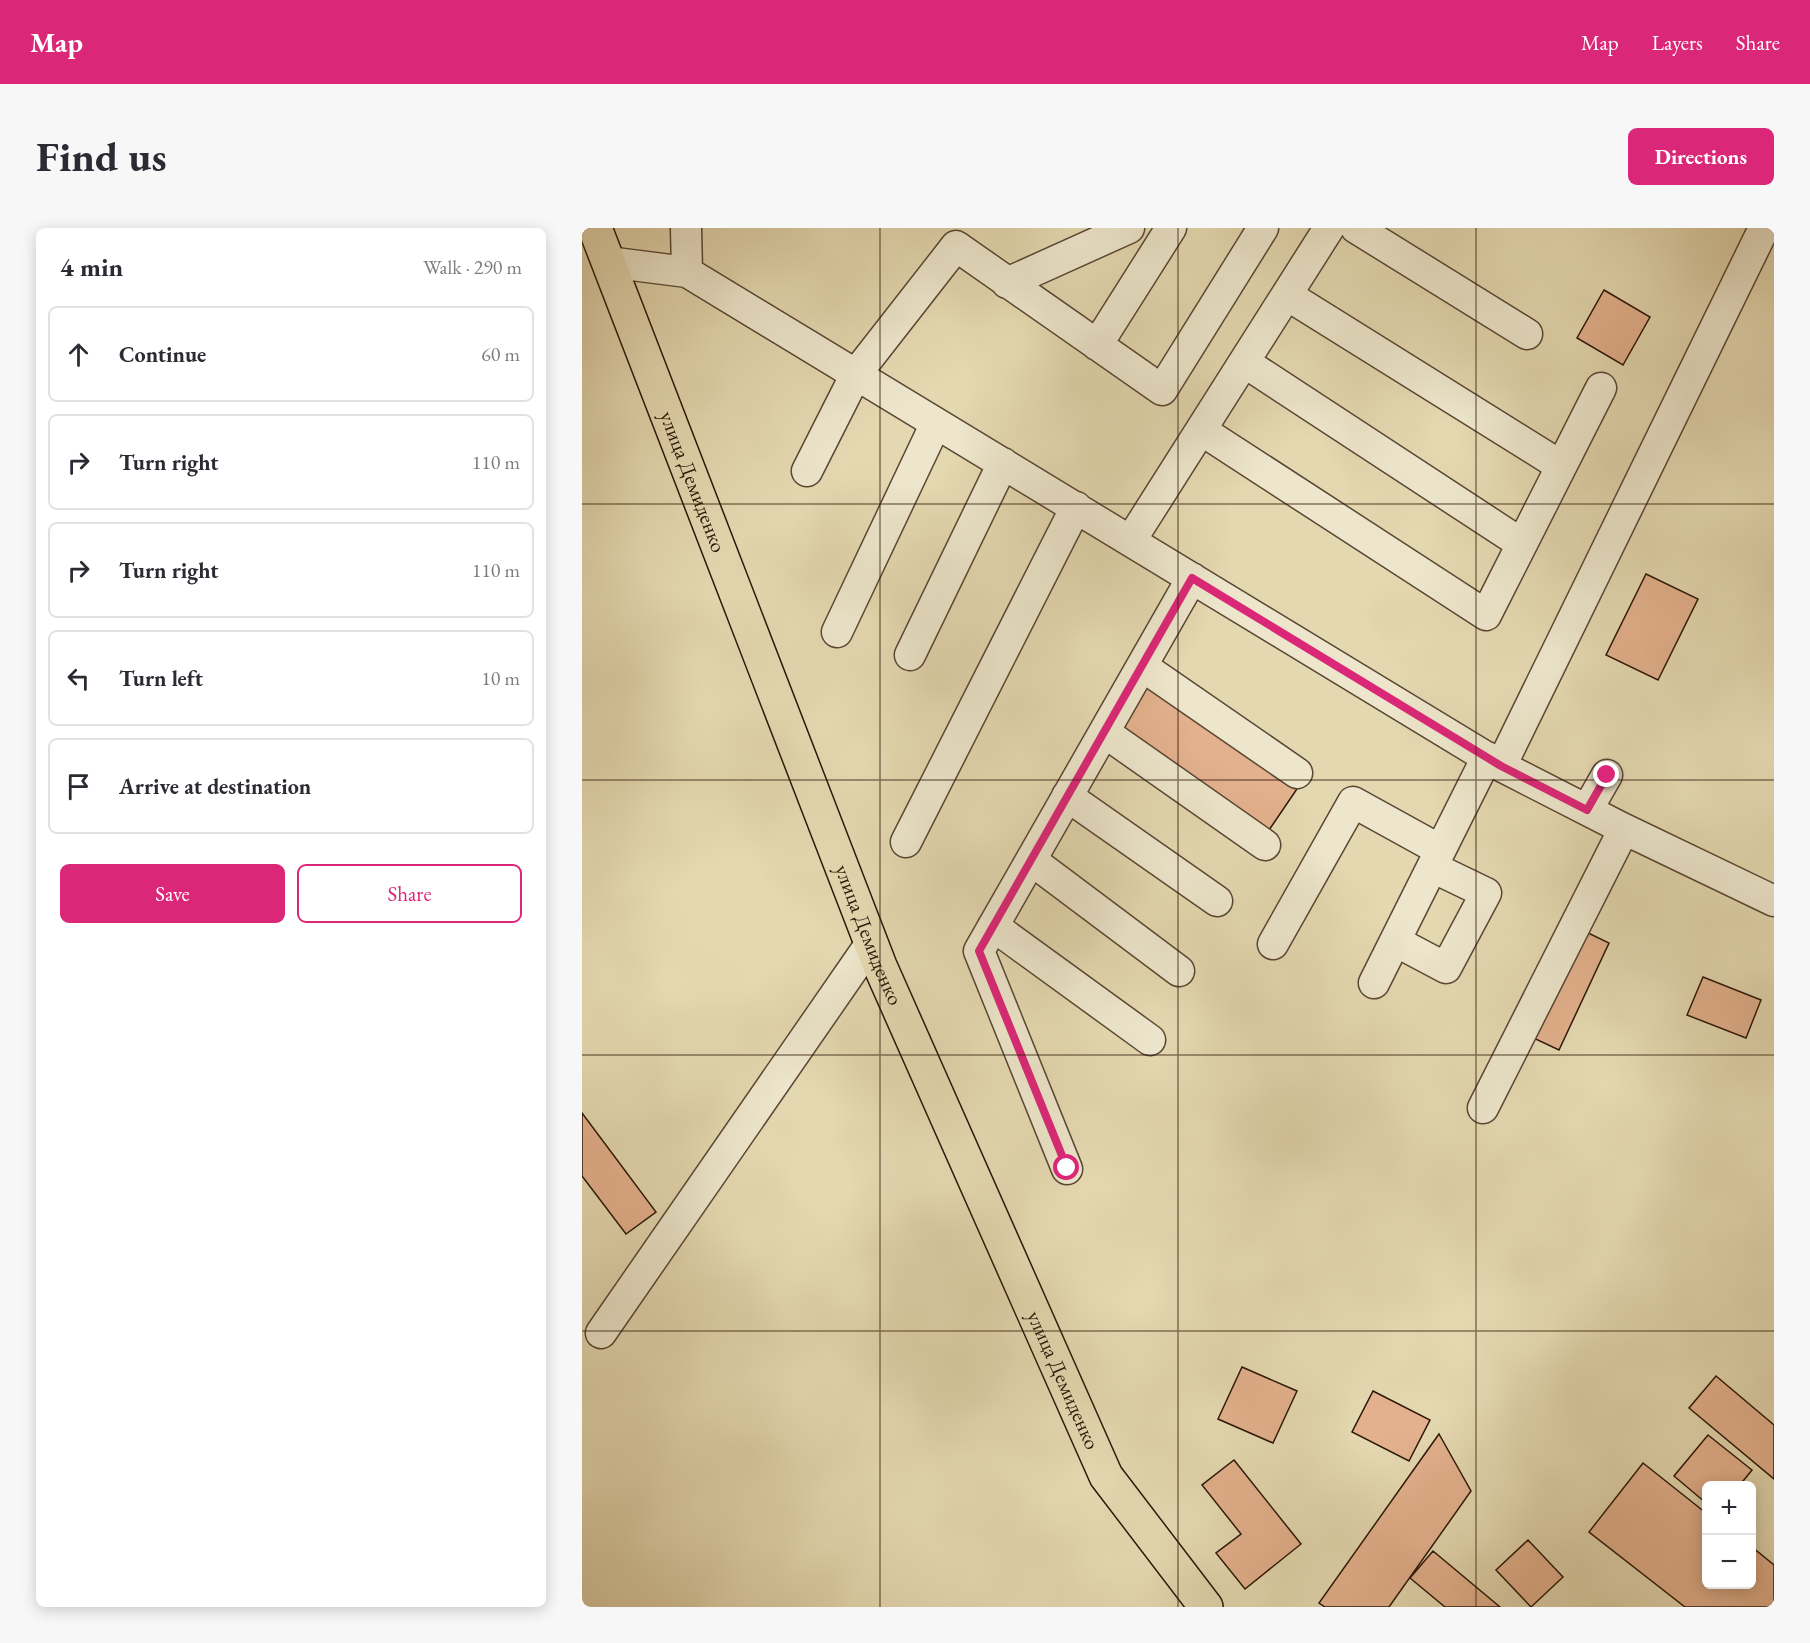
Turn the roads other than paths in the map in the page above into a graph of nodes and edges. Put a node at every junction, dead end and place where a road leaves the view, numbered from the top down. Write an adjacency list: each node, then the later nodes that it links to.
1 (595, 228): 10 (main road, улица Демиденко)
2 (686, 228): 11 (lane)
3 (1129, 228): 12 (lane)
4 (1171, 228): 15 (lane)
5 (1263, 228): 15 (lane)
6 (1329, 228): 13 (lane)
7 (1356, 228): 14 (lane)
8 (1764, 228): 32 (lane)
9 (954, 237): 12 (lane); 17 (lane)
10 (608, 262): 11 (lane); 46 (main road, улица Демиденко)
11 (687, 272): 17 (lane)
12 (1007, 283): 15 (lane)
13 (1287, 295): 16 (lane); 22 (lane)
14 (1527, 334)
15 (1097, 345)
16 (1244, 362): 20 (lane); 26 (lane)
17 (856, 374): 19 (lane); 23 (lane)
18 (1602, 388): 22 (lane)
19 (936, 423): 21 (lane); 28 (lane)
20 (1201, 430): 25 (lane); 26 (lane)
21 (1003, 463): 24 (lane); 29 (lane)
22 (1561, 466): 26 (lane)
23 (807, 471)
24 (1076, 507): 25 (lane); 38 (lane)
25 (1131, 540): 27 (lane)
26 (1522, 544)
27 (1192, 578): 30 (lane); 32 (lane)
28 (837, 632)
29 (910, 655)
30 (1142, 666): 31 (lane); 33 (lane)
31 (1104, 732): 35 (lane); 39 (lane)
32 (1494, 761): 36 (lane); 40 (lane)
33 (1297, 773)
34 (1607, 775): 36 (lane)
35 (1067, 796): 41 (lane); 43 (lane)
36 (1587, 810): 37 (lane)
37 (1624, 830): 42 (lane); 51 (lane)
38 (906, 842)
39 (1265, 845)
40 (1436, 858): 45 (lane); 45 (lane); 47 (lane)
41 (1031, 860): 44 (lane); 48 (lane)
42 (1774, 901)
43 (1217, 902)
44 (993, 926): 50 (lane); 52 (lane)
45 (1395, 941): 49 (lane)
46 (872, 943): 53 (lane); 54 (main road, улица Демиденко)
47 (1273, 944)
48 (1179, 971)
49 (1374, 983)
50 (1150, 1040)
51 (1483, 1108)
52 (1067, 1168)
53 (601, 1333)
54 (1206, 1607)

